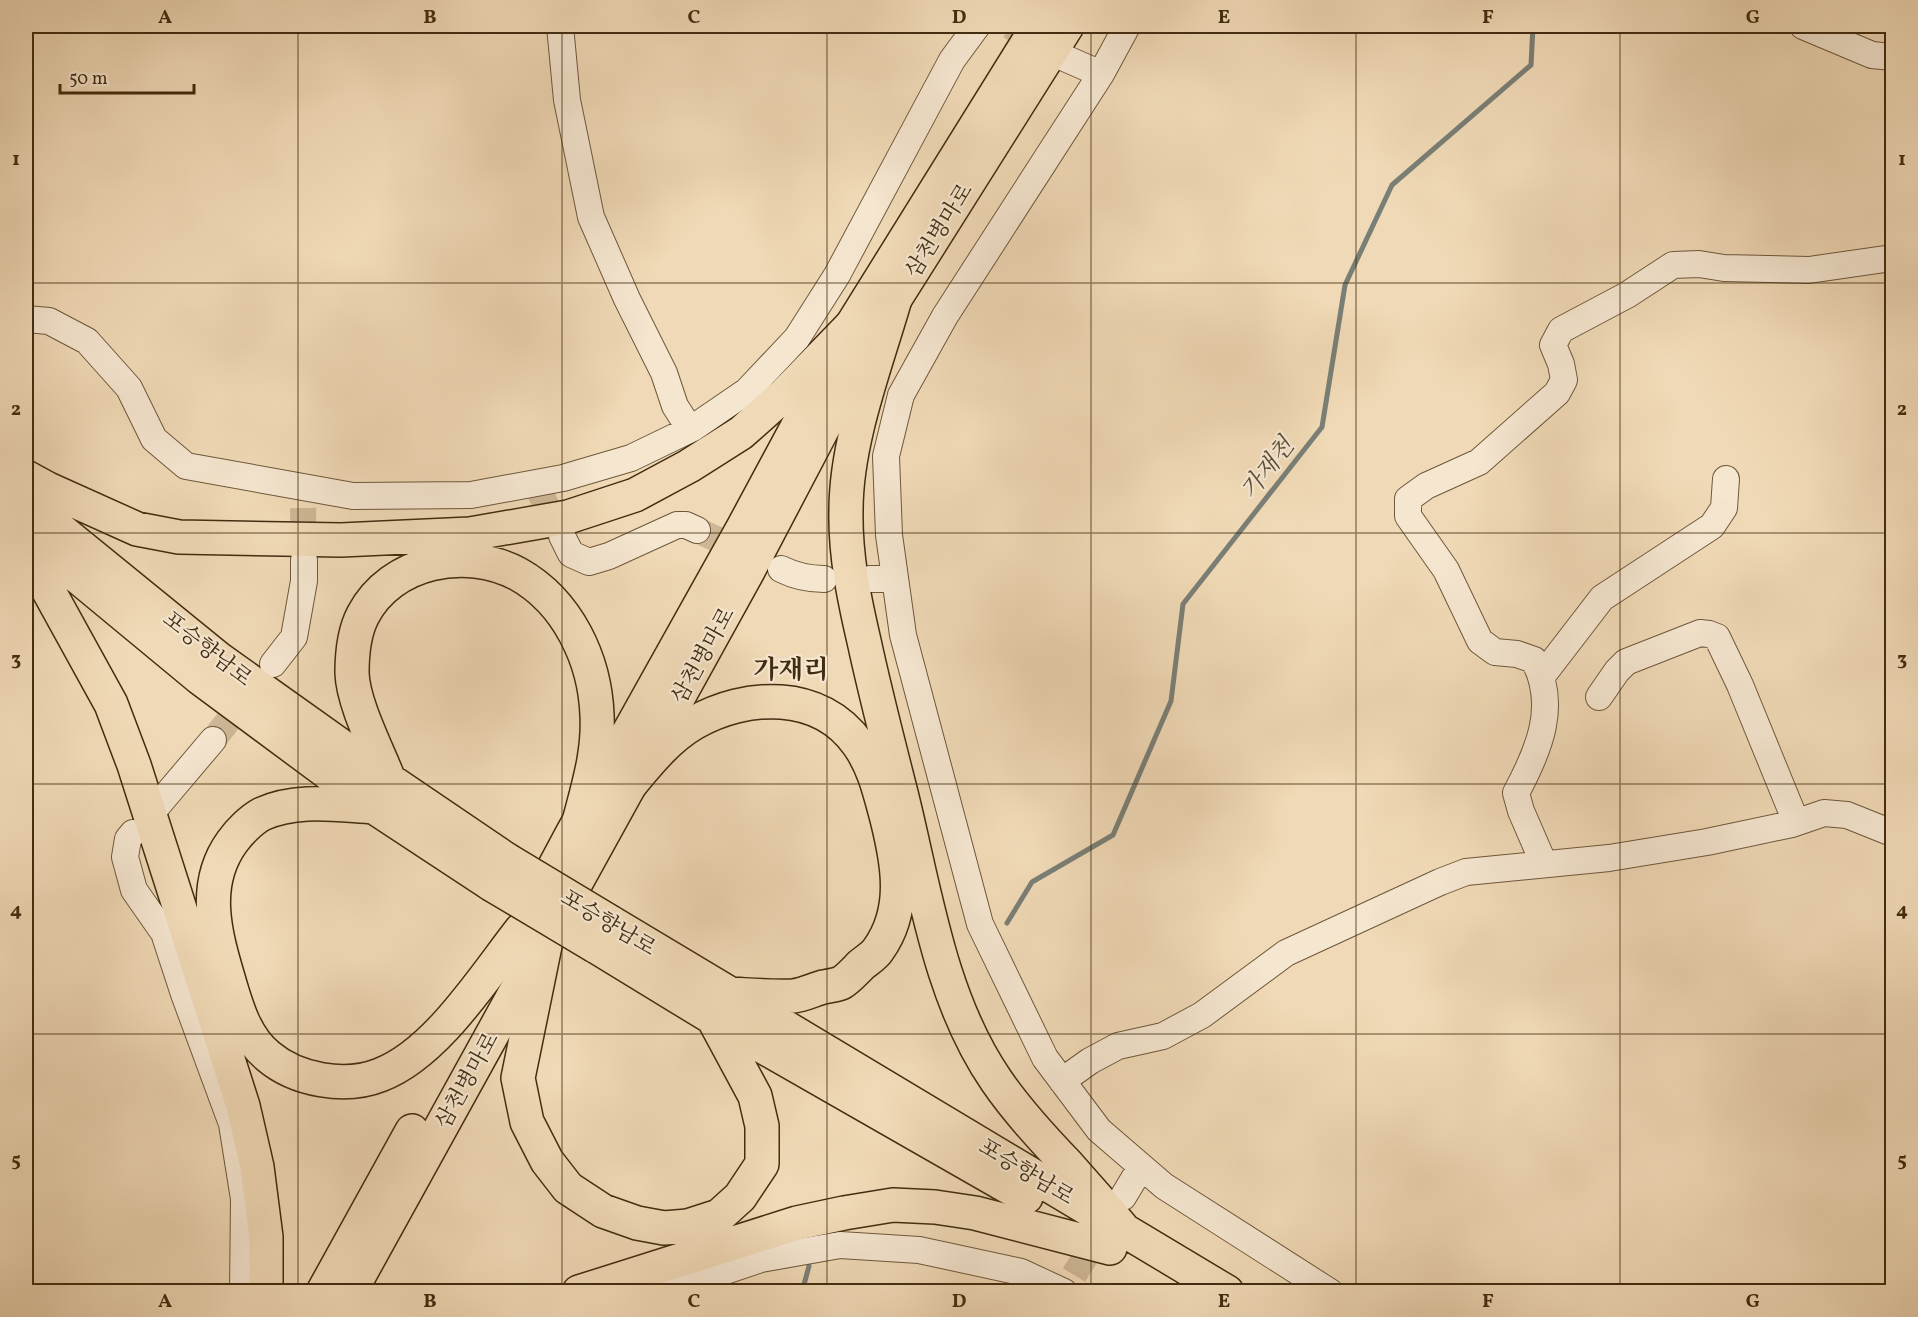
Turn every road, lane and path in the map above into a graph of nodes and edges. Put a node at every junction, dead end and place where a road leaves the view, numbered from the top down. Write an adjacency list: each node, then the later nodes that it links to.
1 (560, 26): 13 (street)
2 (977, 26): 13 (street)
3 (1038, 26): 12 (main road, 삼천병마로)
4 (1127, 26): 8 (street)
5 (1803, 26): 7 (street)
6 (1063, 41): 8 (street); 10 (main road, 삼천병마로)
7 (1893, 57)
8 (1101, 74): 38 (street)
9 (1893, 258): 25 (street)
10 (896, 299): 28 (main road, 삼천병마로); 41 (main road)
11 (26, 319): 13 (street)
12 (852, 325): 14 (main road); 31 (main road, 삼천병마로)
13 (693, 428)
14 (26, 477)
15 (1726, 479): 25 (street)
16 (26, 502): 29 (main road, 포승향남로)
17 (697, 530): 19 (street)
18 (26, 534): 29 (main road, 포승향남로)
19 (562, 536)
20 (26, 555): 44 (main road)
21 (304, 560): 24 (street)
22 (781, 569): 23 (street)
23 (824, 579)
24 (273, 664)
25 (1542, 676): 35 (street)
26 (1599, 697): 32 (street)
27 (213, 740): 30 (street)
28 (629, 786): 36 (main road, 삼천병마로); 37 (main road)
29 (382, 794): 31 (main road); 36 (main road); 37 (main road, 포승향남로, bridge)
30 (158, 805)
31 (580, 819): 36 (main road, 삼천병마로)
32 (1796, 822): 34 (street); 35 (street)
33 (133, 833): 43 (street)
34 (1893, 833)
35 (1544, 864): 38 (street)
36 (534, 933): 37 (main road); 45 (main road, 삼천병마로); 46 (main road, 삼천병마로)
37 (720, 1006): 41 (main road, 포승향남로)
38 (1062, 1081): 39 (street)
39 (1141, 1167): 40 (street); 51 (street)
40 (1123, 1197)
41 (1117, 1239): 47 (main road); 49 (main road, 포승향남로); 50 (main road, 포승향남로)
42 (1067, 1286): 48 (street)
43 (243, 1292)
44 (266, 1292)
45 (323, 1292)
46 (350, 1292)
47 (579, 1292)
48 (663, 1292)
49 (1184, 1292)
50 (1227, 1292)
51 (1330, 1292)

